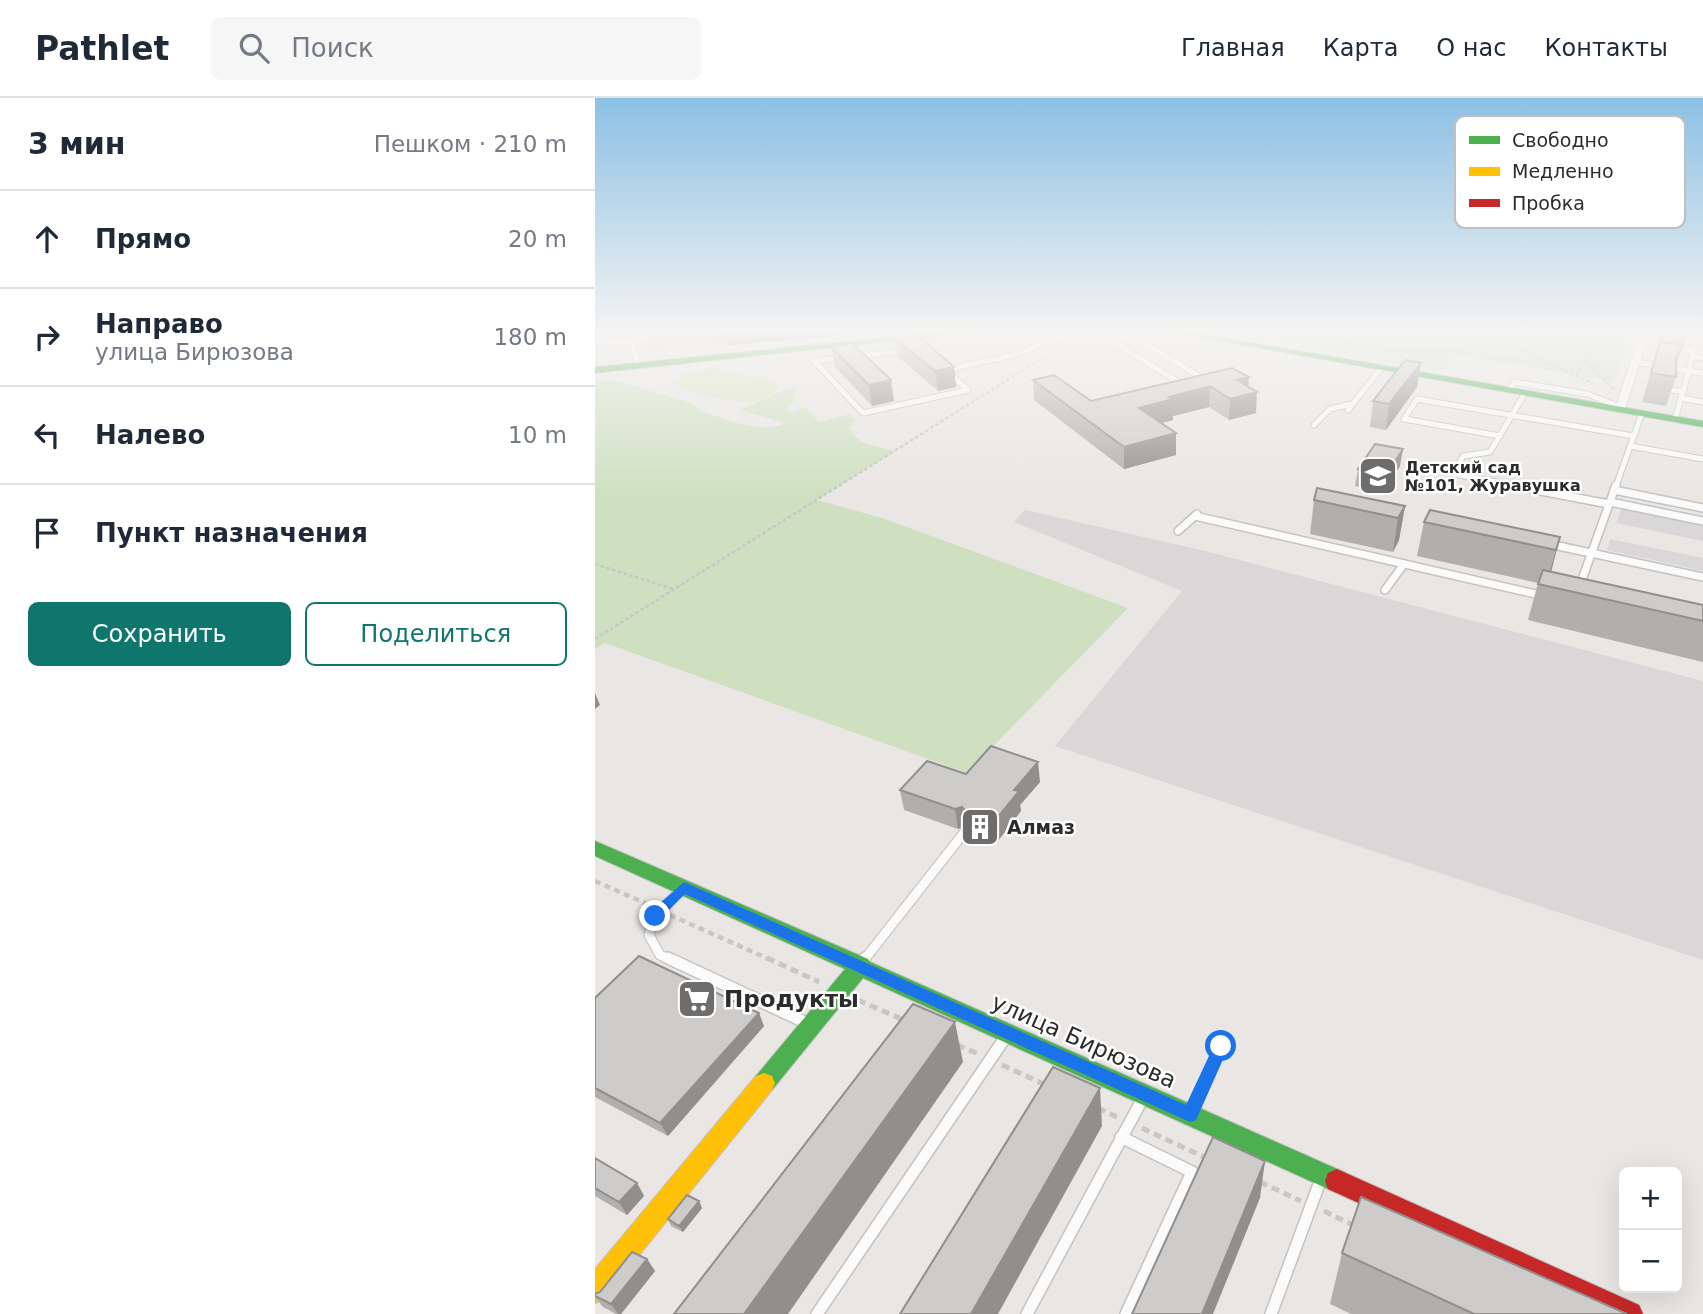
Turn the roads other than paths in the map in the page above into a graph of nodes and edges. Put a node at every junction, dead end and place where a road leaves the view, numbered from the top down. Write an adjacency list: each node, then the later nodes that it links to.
1 (841, 387): 2 (lane)
2 (964, 387)
3 (1364, 387): 16 (lane)
4 (1490, 387): 8 (street)
5 (1627, 387): 11 (street)
6 (1684, 387): 9 (lane)
7 (1672, 390): 9 (lane)
8 (1518, 392): 11 (street); 13 (lane)
9 (1682, 395): 10 (lane); 14 (lane)
10 (1703, 402)
11 (1620, 408): 12 (street)
12 (1642, 413): 14 (street); 18 (lane)
13 (1512, 415): 17 (lane); 17 (lane); 18 (lane)
14 (1675, 419): 15 (street)
15 (1703, 424)
16 (1314, 425)
17 (1500, 436): 22 (lane)
18 (1633, 436): 19 (lane)
19 (1630, 446): 20 (lane); 21 (lane)
20 (1703, 459)
21 (1613, 490): 22 (lane); 23 (lane)
22 (1609, 503): 24 (lane); 27 (lane)
23 (1703, 508)
24 (1703, 521)
25 (1178, 531): 28 (lane)
26 (1538, 541): 27 (lane)
27 (1592, 553): 29 (lane); 31 (lane)
28 (1404, 564): 30 (lane); 32 (lane)
29 (1703, 577)
30 (1385, 590)
31 (1579, 591)
32 (1548, 597)
33 (963, 834): 36 (lane)
34 (595, 848): 35 (street, улица Бирюзова)
35 (684, 887): 36 (street, улица Бирюзова); 37 (lane)
36 (861, 965): 37 (street); 38 (street, улица Бирюзова)
37 (812, 1025): 44 (street)
38 (1009, 1032): 40 (street, улица Бирюзова); 46 (lane)
39 (1221, 1046): 41 (lane)
40 (1145, 1094): 41 (street, улица Бирюзова); 42 (lane)
41 (1190, 1114): 43 (street, улица Бирюзова)
42 (1121, 1137): 47 (lane); 48 (lane)
43 (1323, 1175): 45 (lane); 49 (street, улица Бирюзова)
44 (595, 1290)
45 (1273, 1313)
46 (817, 1314)
47 (1027, 1314)
48 (1126, 1314)
49 (1630, 1314)

